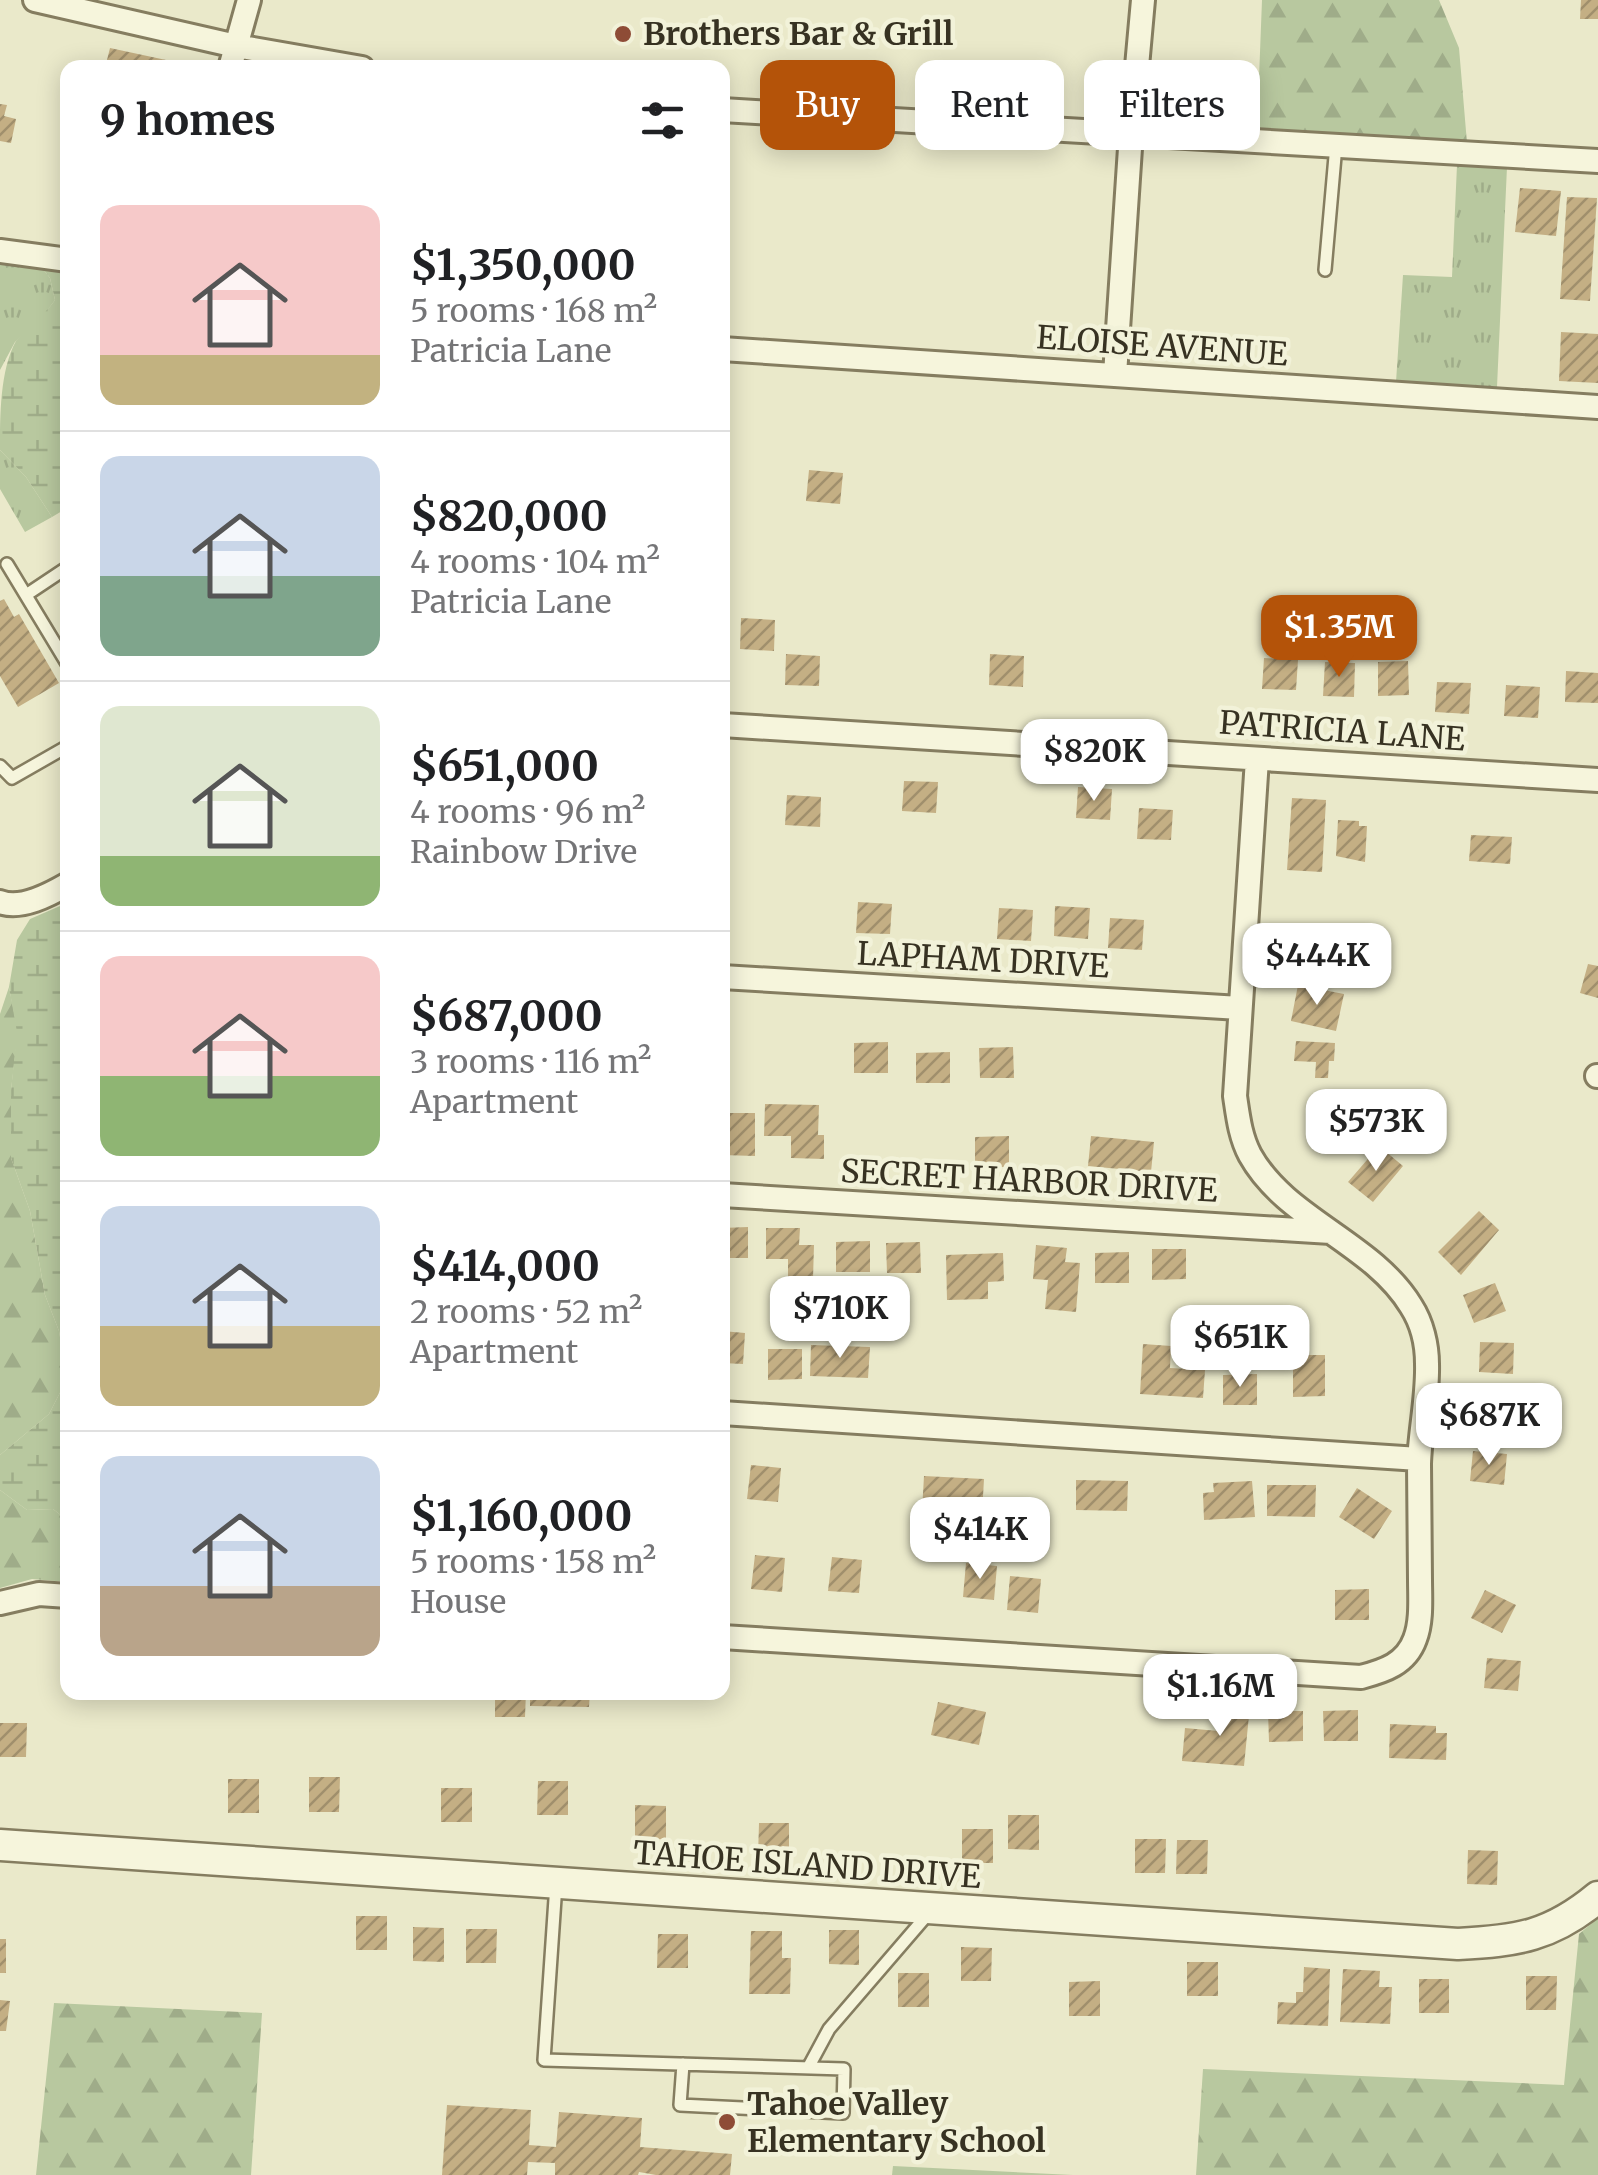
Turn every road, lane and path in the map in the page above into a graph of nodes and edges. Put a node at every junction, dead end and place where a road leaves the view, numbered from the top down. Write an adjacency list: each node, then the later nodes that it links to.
1 (35, 0): 4 (street)
2 (249, 0): 4 (street)
3 (1143, 0): 6 (street)
4 (233, 57): 5 (street)
5 (268, 60)
6 (1137, 60)
7 (730, 110): 8 (street)
8 (1084, 130)
9 (1260, 140): 10 (street)
10 (1336, 145): 12 (street); 15 (lane)
11 (1129, 150): 17 (street)
12 (1598, 161)
13 (0, 251): 14 (street)
14 (60, 259)
15 (1325, 270)
16 (730, 350): 17 (street, ELOISE AVENUE)
17 (1115, 376): 18 (street, ELOISE AVENUE)
18 (1598, 407)
19 (8, 564): 21 (lane)
20 (60, 572): 21 (lane)
21 (26, 596): 22 (lane)
22 (60, 652)
23 (730, 726): 25 (street, PATRICIA LANE)
24 (60, 751): 26 (lane)
25 (1257, 759): 27 (street, PATRICIA LANE); 31 (street)
26 (0, 766)
27 (1598, 780)
28 (60, 888): 29 (street)
29 (3, 903)
30 (730, 977): 31 (street, LAPHAM DRIVE)
31 (1240, 1008): 33 (street)
32 (730, 1195): 33 (street, SECRET HARBOR DRIVE)
33 (1332, 1232): 35 (street)
34 (730, 1414): 35 (street)
35 (1420, 1459): 38 (street)
36 (60, 1595): 37 (street)
37 (0, 1603)
38 (730, 1638)
39 (0, 1845): 40 (street, TAHOE ISLAND DRIVE)
40 (556, 1883): 42 (street, TAHOE ISLAND DRIVE); 43 (lane)
41 (1598, 1897): 42 (street, TAHOE ISLAND DRIVE)
42 (933, 1909): 44 (lane)
43 (684, 2064): 44 (lane); 44 (lane)
44 (808, 2068)

